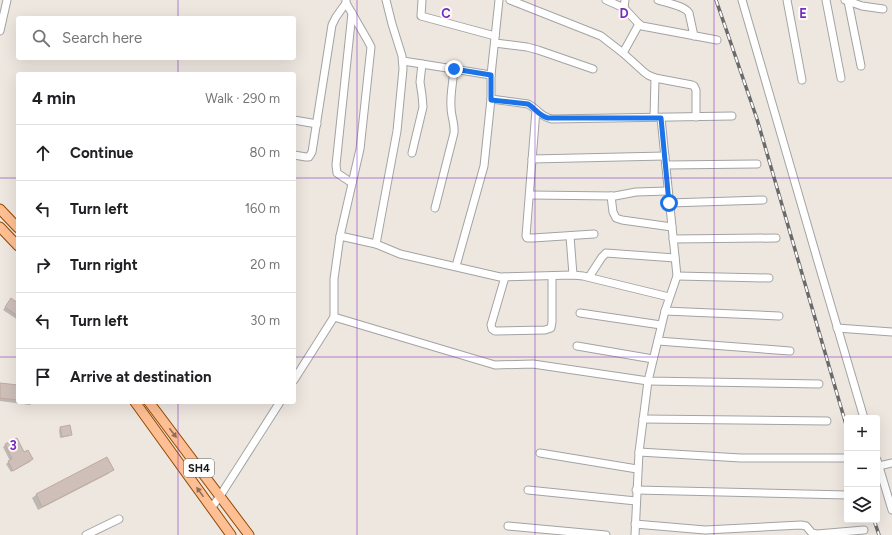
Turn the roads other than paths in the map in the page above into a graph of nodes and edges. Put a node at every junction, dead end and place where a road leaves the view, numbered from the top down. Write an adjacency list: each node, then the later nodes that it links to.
1 (7, 0): 20 (street)
2 (386, 0): 25 (street)
3 (422, 0): 22 (street)
4 (499, 0): 22 (street)
5 (510, 0): 14 (street)
6 (606, 0): 16 (street)
7 (625, 0): 16 (street)
8 (658, 0): 21 (street)
9 (742, 0): 79 (street)
10 (787, 0): 33 (street)
11 (826, 0): 32 (street)
12 (346, 1): 18 (street); 40 (street)
13 (846, 1): 15 (street); 27 (street)
14 (518, 2): 24 (street)
15 (856, 2): 17 (street)
16 (624, 8): 19 (street)
17 (883, 9)
18 (352, 13): 47 (street); 47 (street)
19 (638, 24): 21 (street); 24 (street)
20 (0, 31)
21 (694, 36): 23 (street)
22 (495, 39): 29 (street); 30 (street)
23 (717, 40)
24 (623, 53): 31 (street)
25 (403, 61): 26 (street); 64 (street)
26 (422, 64): 28 (street); 41 (street)
27 (861, 66)
28 (454, 69): 30 (street); 53 (street)
29 (592, 69)
30 (491, 75): 34 (street)
31 (655, 78): 37 (street); 38 (street)
32 (842, 78)
33 (802, 80)
34 (491, 100): 35 (street); 66 (street)
35 (536, 110): 37 (street); 44 (street)
36 (732, 116): 38 (street)
37 (658, 117): 38 (street); 43 (street)
38 (696, 117)
39 (296, 120): 40 (street)
40 (317, 124): 42 (street)
41 (412, 153)
42 (296, 154)
43 (665, 156): 44 (street); 46 (street)
44 (532, 160): 49 (street)
45 (757, 164): 46 (street)
46 (666, 165): 48 (street)
47 (352, 184): 59 (street)
48 (668, 191): 50 (street); 52 (street)
49 (530, 195): 50 (street); 60 (street)
50 (611, 196): 57 (street)
51 (763, 200): 52 (street)
52 (669, 203): 57 (street)
53 (435, 208)
54 (0, 209): 55 (main road)
55 (16, 226)
56 (0, 227): 63 (main road)
57 (672, 228): 62 (street)
58 (594, 234): 60 (street)
59 (340, 236): 64 (street); 77 (street)
60 (570, 236): 67 (street)
61 (776, 238): 62 (street)
62 (673, 239): 65 (street)
63 (16, 244)
64 (376, 244): 66 (street)
65 (675, 258): 69 (street); 71 (street)
66 (456, 266): 70 (street)
67 (573, 275): 68 (street); 71 (street)
68 (552, 276): 70 (street); 70 (street)
69 (676, 276): 72 (street); 73 (street)
70 (505, 277)
71 (589, 277): 73 (street)
72 (769, 278)
73 (669, 297): 74 (street)
74 (665, 311): 76 (street); 78 (street)
75 (580, 313): 78 (street)
76 (780, 316)
77 (334, 317): 85 (street); 86 (street)
78 (661, 325): 81 (street)
79 (837, 328): 80 (street); 91 (street)
80 (892, 332)
81 (658, 341): 83 (street); 84 (street)
82 (577, 346): 84 (street)
83 (790, 351)
84 (653, 358): 86 (street)
85 (296, 377)
86 (648, 381): 87 (street); 92 (street)
87 (819, 384)
88 (136, 404): 106 (main road, SH4, one-way to 88)
89 (151, 404): 104 (main road, SH4, one-way to 104)
90 (279, 404): 104 (street)
91 (863, 415)
92 (643, 419): 93 (street); 94 (street)
93 (827, 421)
94 (638, 452): 96 (street); 99 (street)
95 (540, 453): 99 (street)
96 (844, 458)
97 (880, 463): 98 (street)
98 (892, 463)
99 (638, 468): 102 (street)
100 (880, 470): 107 (street)
101 (528, 490): 105 (street)
102 (636, 490): 103 (street); 105 (street)
103 (844, 495)
104 (220, 496): 106 (street); 114 (main road, SH4)
105 (636, 501): 109 (street)
106 (212, 507): 113 (main road, SH4)
107 (892, 510)
108 (119, 519): 112 (street)
109 (636, 524): 111 (street); 116 (street)
110 (508, 526): 115 (street)
111 (864, 530)
112 (86, 535)
113 (231, 535)
114 (249, 535)
115 (606, 535)
116 (635, 535)

